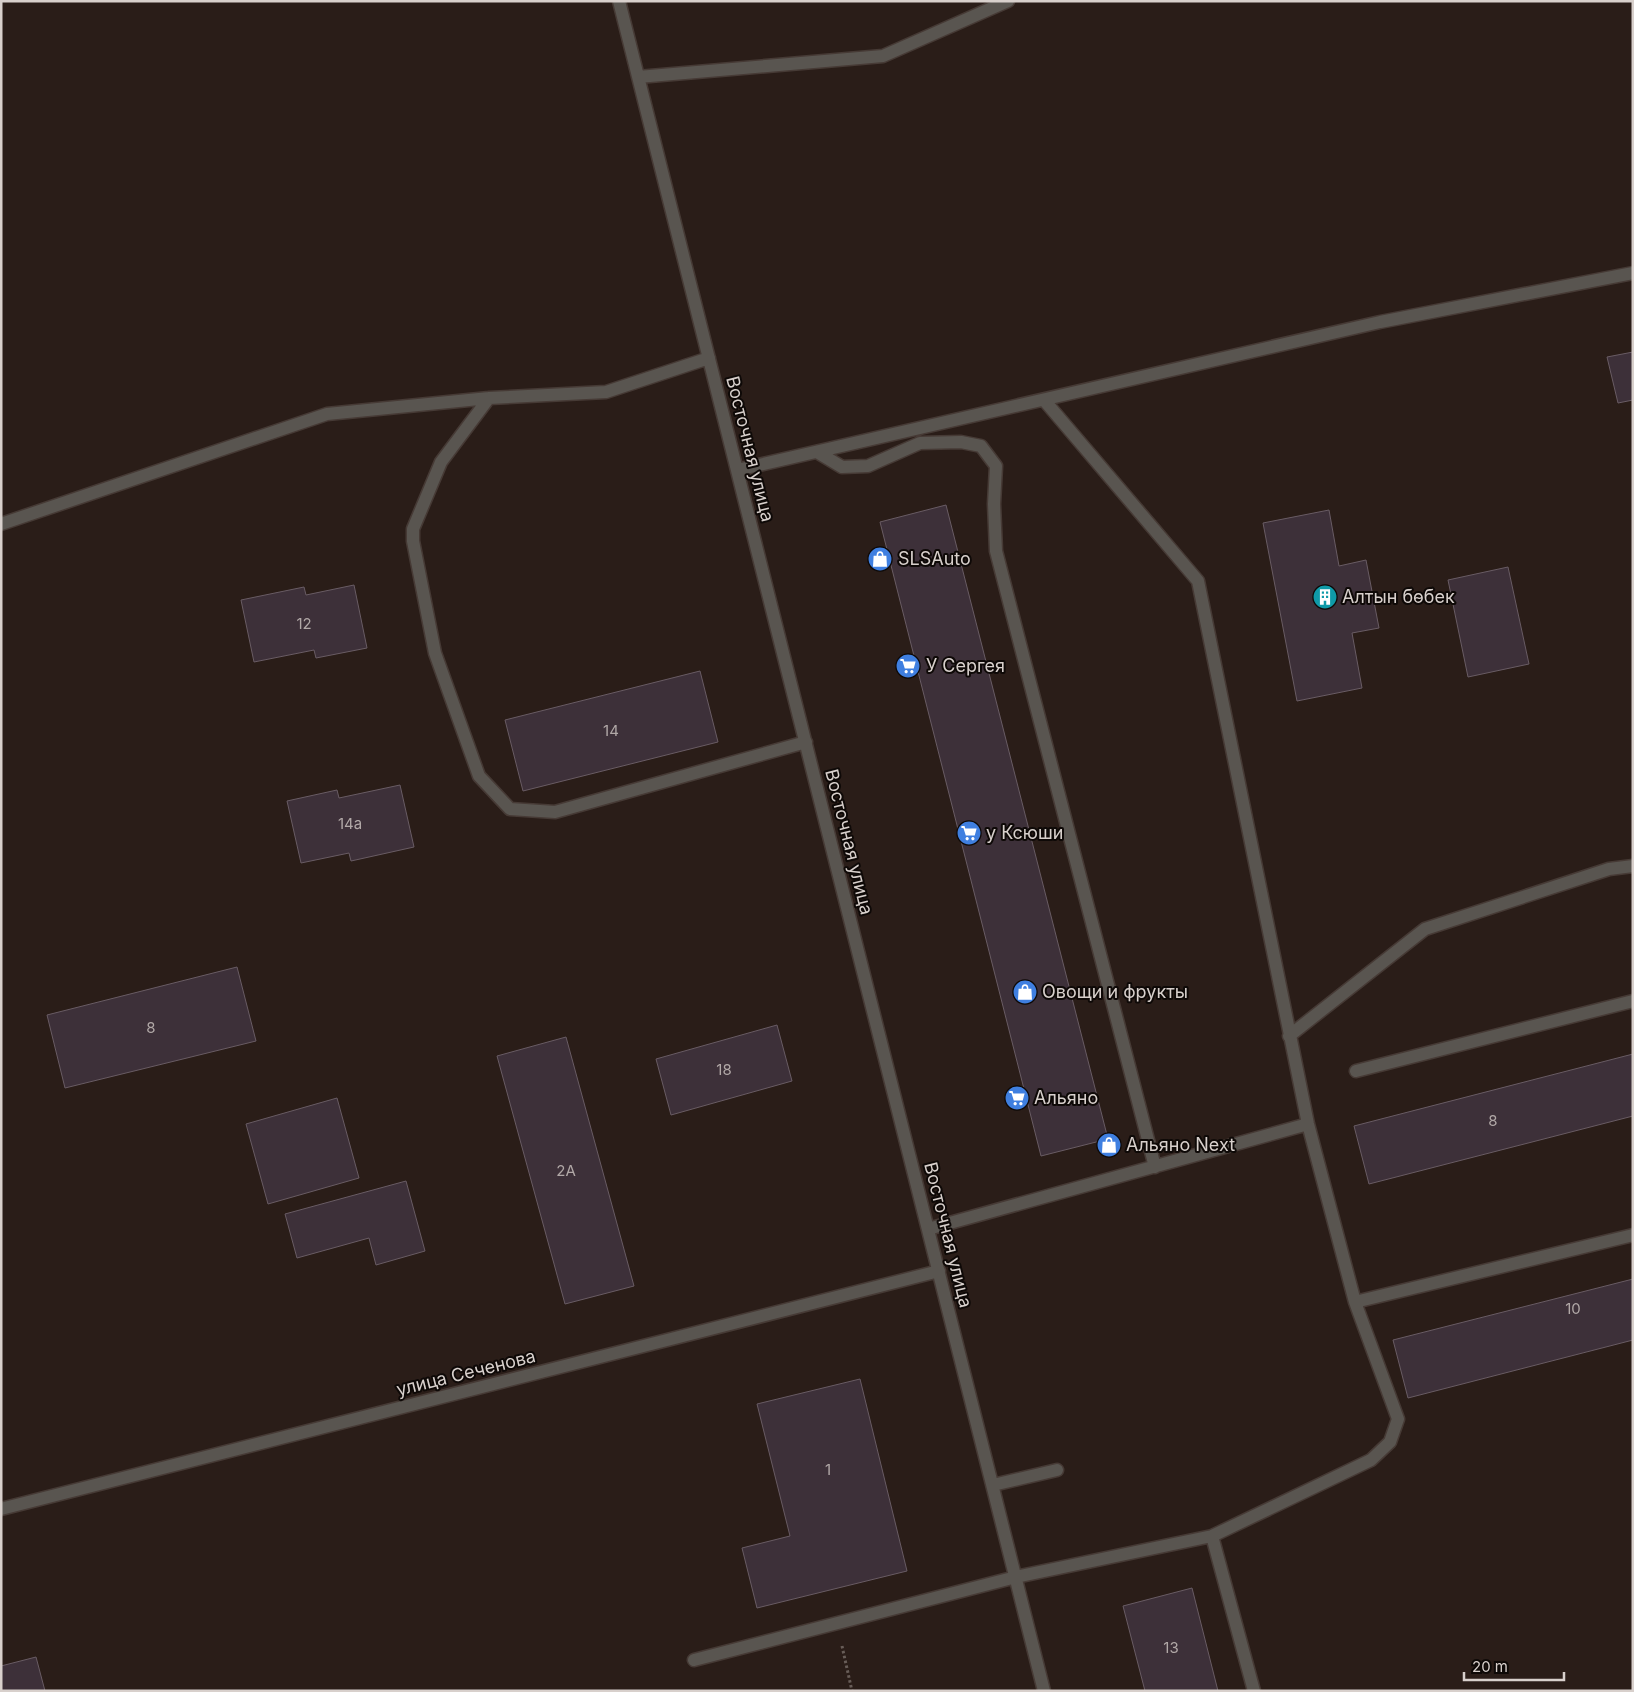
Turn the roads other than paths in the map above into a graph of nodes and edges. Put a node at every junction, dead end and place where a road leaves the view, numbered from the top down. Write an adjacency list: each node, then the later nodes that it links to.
1 (619, 1): 3 (lane, Восточная улица)
2 (1008, 1): 3 (lane)
3 (638, 77): 5 (lane, Восточная улица)
4 (1633, 273): 7 (lane)
5 (709, 358): 6 (lane); 9 (lane, Восточная улица)
6 (489, 398): 10 (lane); 11 (lane)
7 (1044, 400): 8 (lane); 14 (lane)
8 (817, 452): 9 (lane); 17 (lane)
9 (737, 470): 11 (lane, Восточная улица)
10 (1, 524)
11 (806, 742): 18 (lane, Восточная улица)
12 (1633, 866): 14 (lane)
13 (1633, 1001): 15 (lane)
14 (1289, 1036): 16 (lane)
15 (1356, 1071)
16 (1308, 1124): 17 (lane); 21 (lane)
17 (1156, 1167): 18 (lane)
18 (928, 1229): 20 (lane, Восточная улица)
19 (1633, 1235): 21 (lane)
20 (939, 1271): 23 (lane, Восточная улица); 24 (lane, улица Сеченова)
21 (1355, 1302): 25 (lane)
22 (1057, 1470): 23 (lane)
23 (993, 1485): 26 (lane, Восточная улица)
24 (1, 1509)
25 (1212, 1536): 26 (lane); 29 (lane)
26 (1016, 1576): 27 (lane); 28 (lane, Восточная улица)
27 (694, 1660)
28 (1044, 1691)
29 (1254, 1691)

